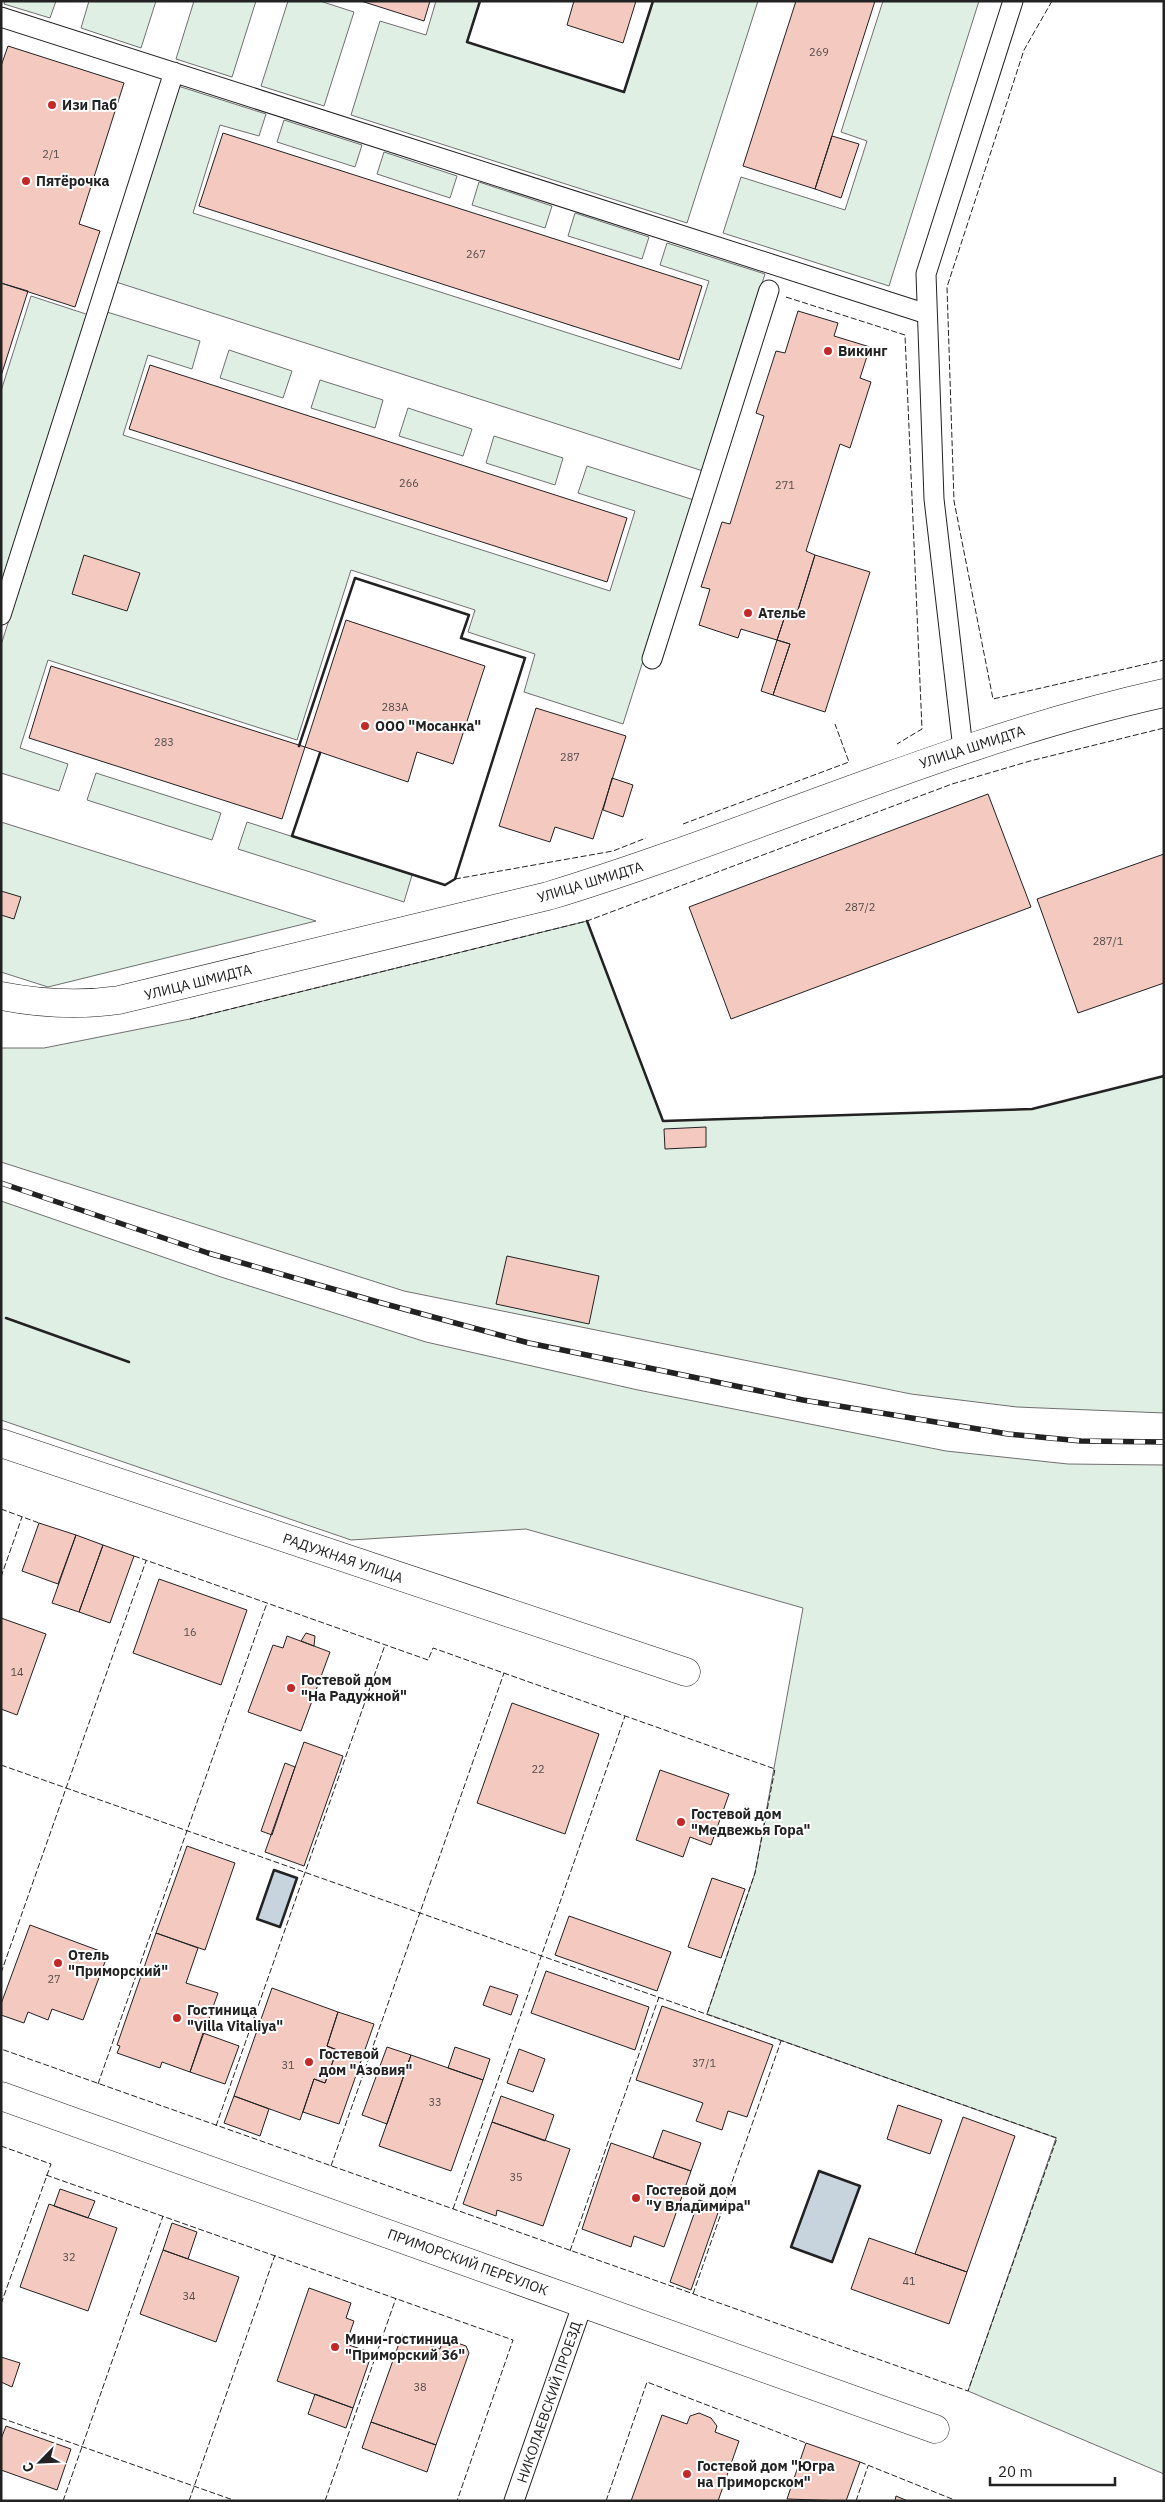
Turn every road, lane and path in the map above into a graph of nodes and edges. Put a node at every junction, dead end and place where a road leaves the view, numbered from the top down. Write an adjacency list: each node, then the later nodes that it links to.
1 (1013, 1): 5 (lane)
2 (1, 17): 3 (lane)
3 (174, 72): 5 (lane); 6 (lane)
4 (769, 290): 7 (lane)
5 (927, 314): 9 (lane)
6 (1, 615)
7 (652, 659)
8 (1164, 693): 9 (street, УЛИЦА ШМИДТА)
9 (963, 749): 10 (street, УЛИЦА ШМИДТА)
10 (1, 996)
11 (1, 1443): 12 (street, РАДУЖНАЯ УЛИЦА)
12 (686, 1672)
13 (1, 2096): 14 (street, ПРИМОРСКИЙ ПЕРЕУЛОК)
14 (583, 2303): 15 (street, ПРИМОРСКИЙ ПЕРЕУЛОК); 16 (lane, НИКОЛАЕВСКИЙ ПРОЕЗД)
15 (935, 2429)
16 (514, 2501)

